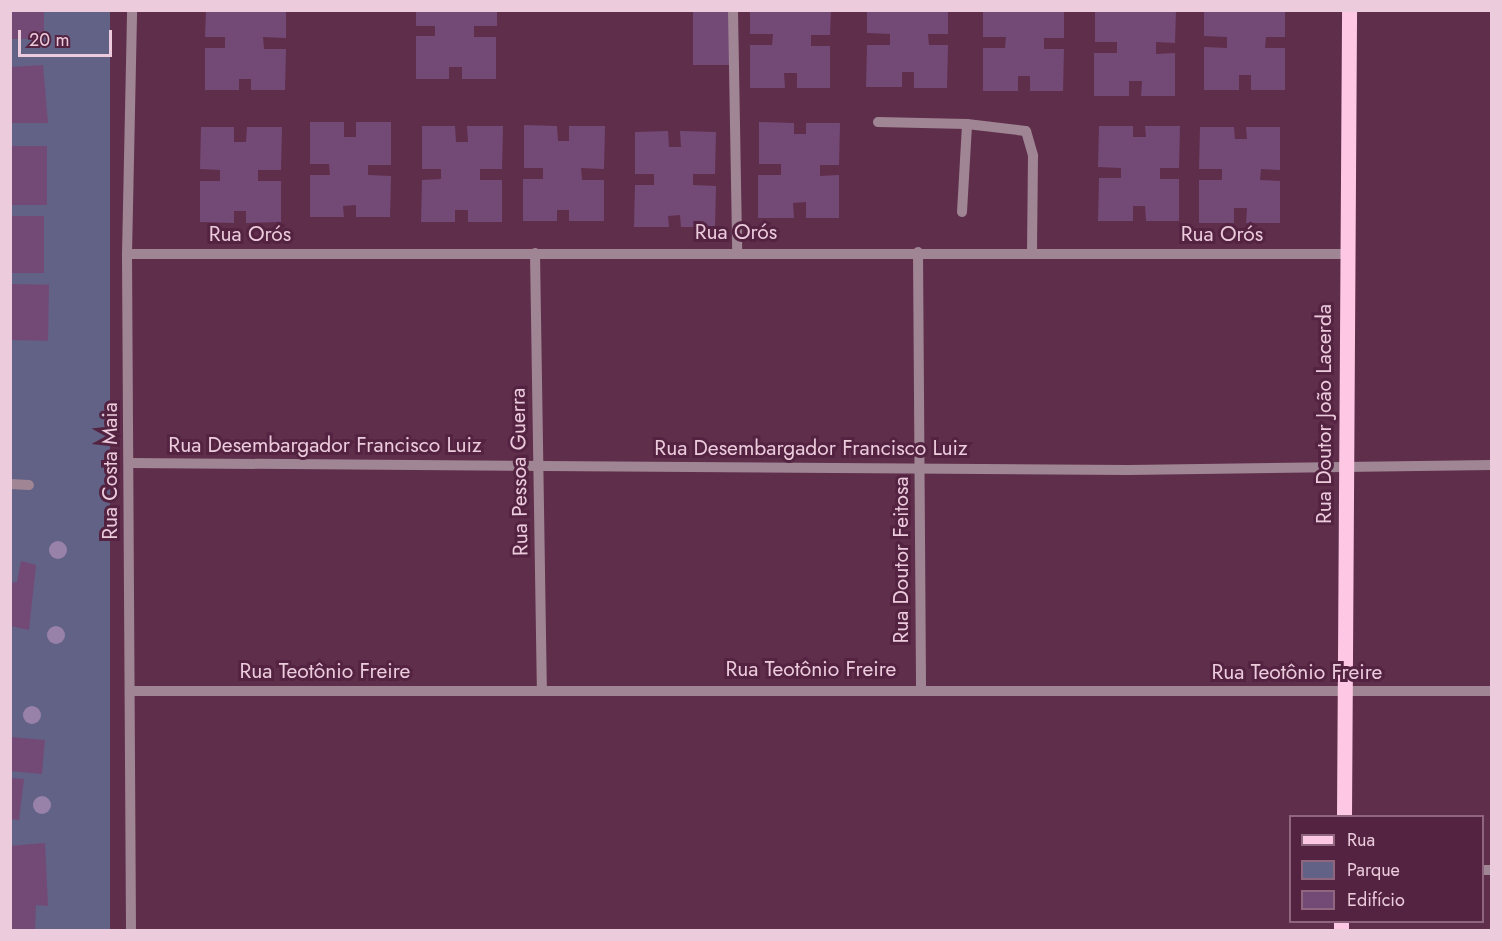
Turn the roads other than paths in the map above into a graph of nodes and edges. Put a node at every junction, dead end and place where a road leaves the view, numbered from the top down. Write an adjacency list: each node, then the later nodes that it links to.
1 (132, 10): 11 (street, Rua Costa Maia)
2 (733, 10): 7 (street)
3 (1349, 10): 12 (main road, Rua Doutor João Lacerda)
4 (878, 122): 5 (street)
5 (967, 124): 6 (street); 9 (street)
6 (962, 212)
7 (737, 251): 8 (street, Rua Orós); 10 (street, Rua Orós)
8 (918, 252): 9 (street, Rua Orós); 16 (street, Rua Doutor Feitosa)
9 (1032, 252): 12 (street, Rua Orós)
10 (535, 253): 11 (street, Rua Orós); 15 (street, Rua Pessoa Guerra)
11 (127, 254): 13 (street, Rua Costa Maia)
12 (1345, 254): 17 (main road, Rua Doutor João Lacerda)
13 (130, 464): 15 (street, Rua Desembargador Francisco Luiz); 21 (street, Rua Costa Maia)
14 (1491, 465): 17 (street, Rua Desembargador Francisco Luiz)
15 (538, 466): 16 (street, Rua Desembargador Francisco Luiz); 22 (street, Rua Pessoa Guerra)
16 (920, 468): 17 (street, Rua Desembargador Francisco Luiz); 20 (street, Rua Doutor Feitosa)
17 (1346, 468): 24 (main road, Rua Doutor João Lacerda)
18 (10, 484): 19 (street)
19 (29, 485)
20 (921, 689): 22 (street, Rua Teotônio Freire); 24 (street, Rua Teotônio Freire)
21 (130, 690): 22 (street, Rua Teotônio Freire); 26 (street, Rua Costa Maia)
22 (542, 690)
23 (1491, 691): 24 (street, Rua Teotônio Freire)
24 (1346, 692): 25 (main road, Rua Doutor João Lacerda)
25 (1344, 815)
26 (131, 930)

